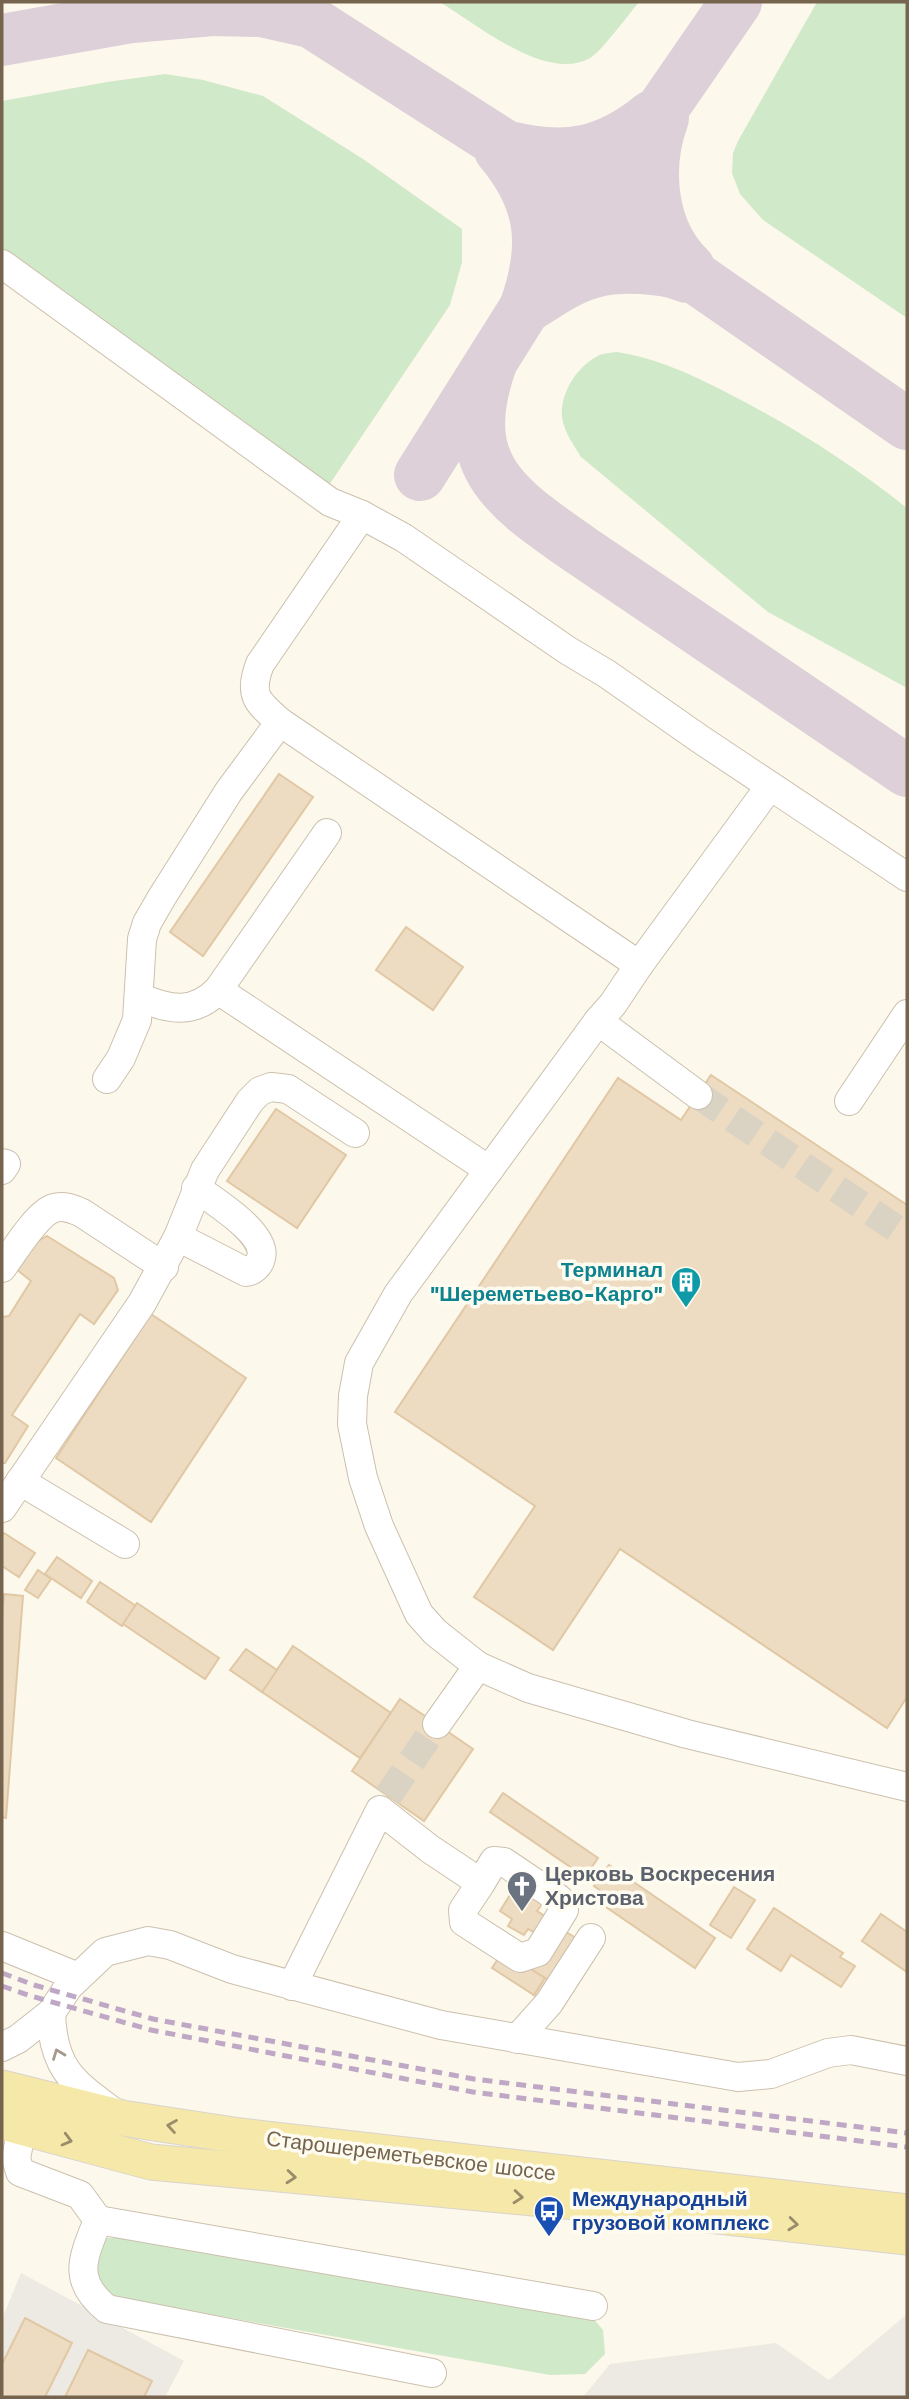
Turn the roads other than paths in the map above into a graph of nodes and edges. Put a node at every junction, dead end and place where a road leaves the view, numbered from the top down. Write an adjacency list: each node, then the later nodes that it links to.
1 (2, 264): 2 (lane)
2 (362, 515): 3 (lane); 4 (lane)
3 (280, 722): 7 (lane); 9 (lane)
4 (770, 786): 6 (lane); 7 (lane)
5 (327, 833): 8 (lane)
6 (907, 877)
7 (639, 965): 11 (lane)
8 (218, 990): 9 (lane); 18 (lane)
9 (139, 997): 12 (lane)
10 (907, 1014): 14 (lane)
11 (598, 1021): 13 (lane); 18 (lane)
12 (107, 1079)
13 (698, 1094)
14 (849, 1101)
15 (355, 1133): 19 (lane)
16 (2, 1163): 17 (lane)
17 (2, 1170)
18 (489, 1170): 26 (lane)
19 (197, 1188): 20 (lane); 20 (lane)
20 (178, 1237): 21 (lane)
21 (164, 1267): 22 (lane); 23 (lane)
22 (2, 1268)
23 (20, 1481): 24 (lane); 25 (lane)
24 (2, 1506)
25 (125, 1544)
26 (478, 1666): 27 (lane); 28 (lane)
27 (436, 1724)
28 (907, 1787)
29 (481, 1883): 33 (lane)
30 (591, 1938): 35 (lane)
31 (2, 1946): 32 (lane)
32 (78, 1977): 33 (lane); 34 (lane)
33 (292, 1986): 35 (lane)
34 (51, 2012): 36 (lane); 39 (lane, one-way to 34)
35 (517, 2039): 37 (lane)
36 (2, 2047)
37 (907, 2061)
38 (2, 2088): 39 (main road, Старошереметьевское шоссе)
39 (121, 2118): 41 (main road, Старошереметьевское шоссе, one-way to 39)
40 (12, 2125): 42 (lane); 43 (main road, Старошереметьевское шоссе, one-way to 43)
41 (907, 2212)
42 (98, 2220): 44 (lane); 45 (lane)
43 (907, 2237)
44 (593, 2306)
45 (432, 2373)

